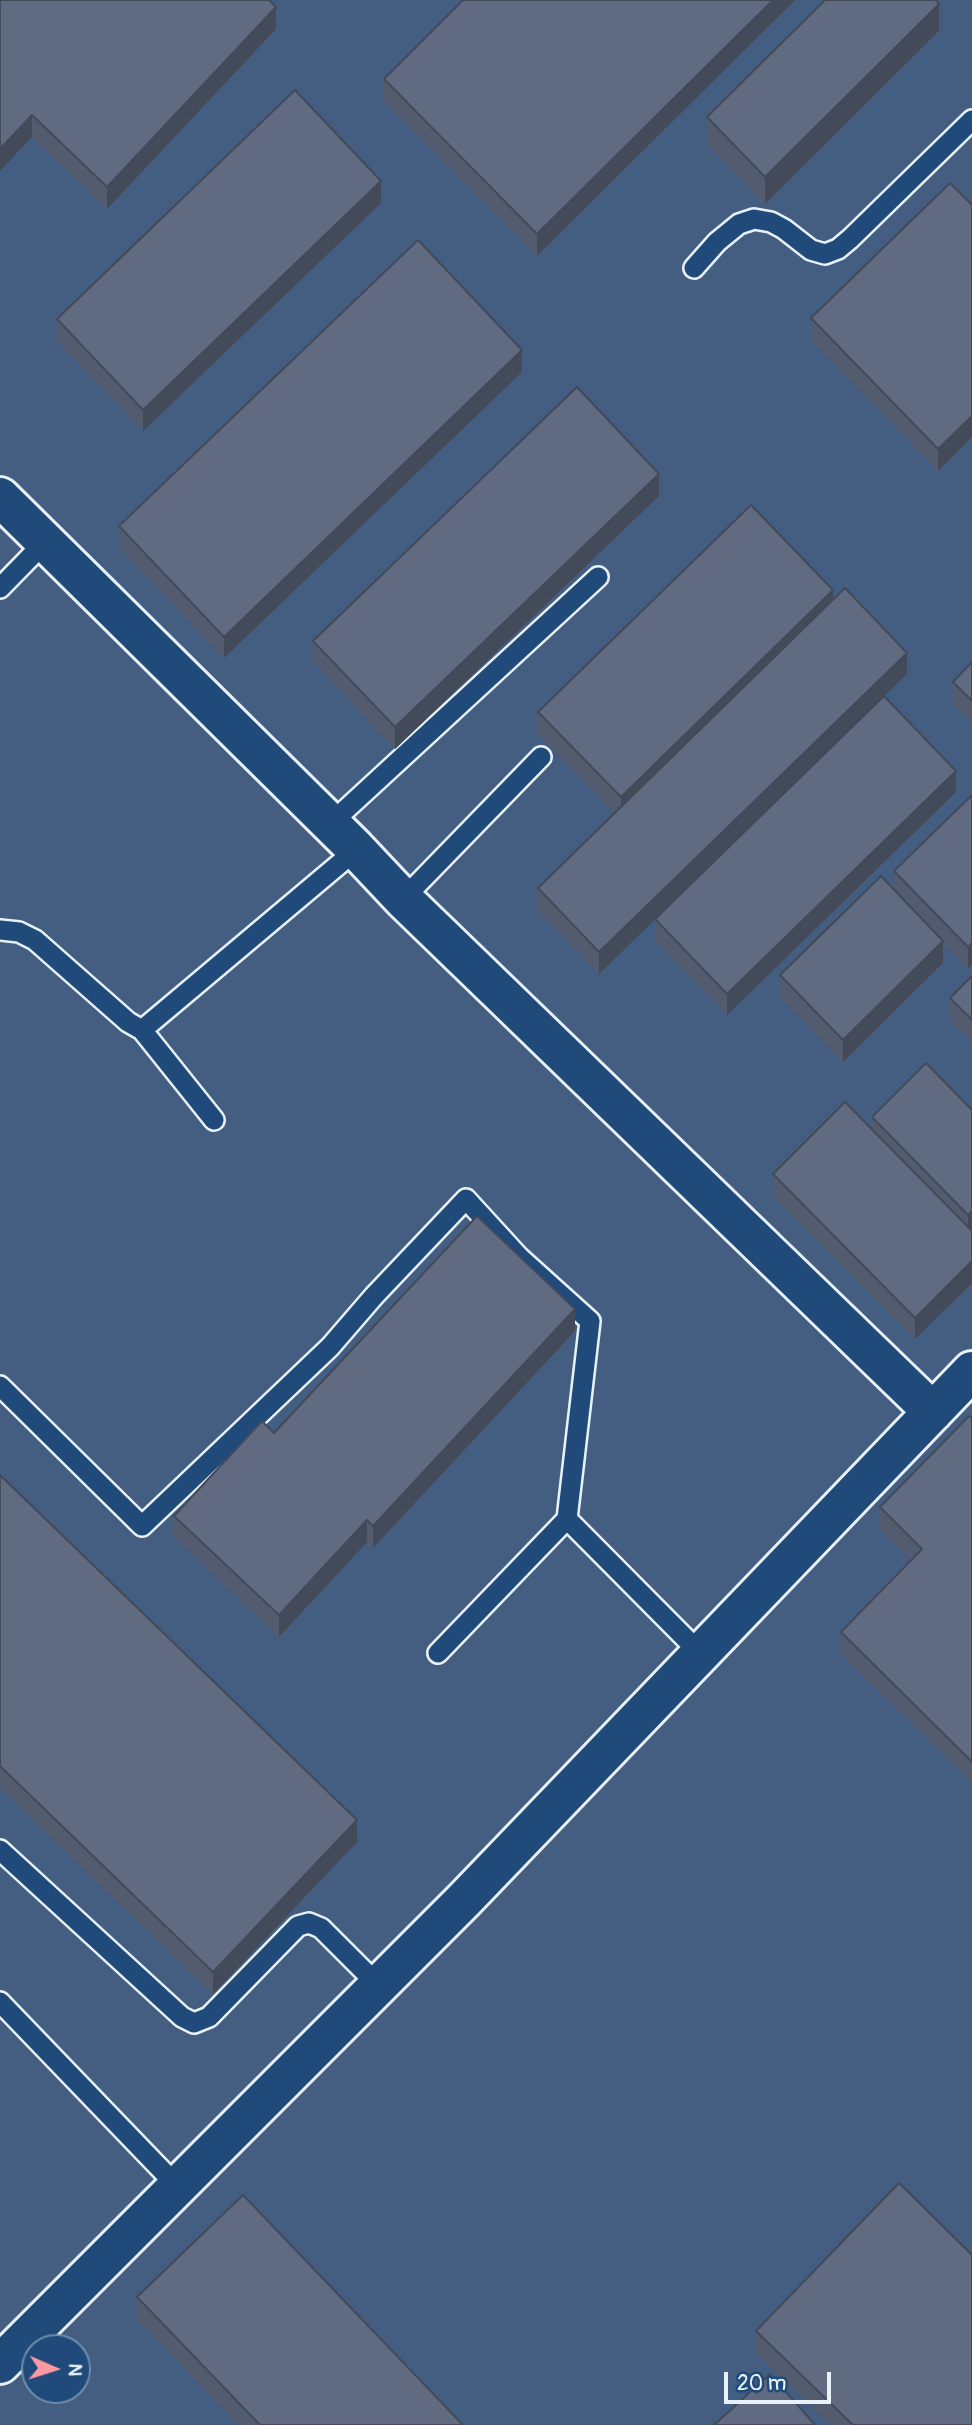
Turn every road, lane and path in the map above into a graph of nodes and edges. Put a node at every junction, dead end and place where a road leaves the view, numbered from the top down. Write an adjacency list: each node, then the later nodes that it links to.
1 (972, 120): 2 (lane)
2 (694, 268)
3 (0, 497): 4 (street)
4 (45, 542): 6 (lane); 8 (street)
5 (598, 577): 8 (lane)
6 (0, 588)
7 (541, 757): 9 (lane)
8 (343, 837): 9 (street); 11 (lane)
9 (403, 899): 15 (street)
10 (0, 930): 11 (lane)
11 (142, 1030): 12 (lane)
12 (214, 1120)
13 (972, 1371): 15 (street)
14 (0, 1386): 16 (lane)
15 (933, 1412): 18 (street)
16 (567, 1519): 17 (lane); 18 (lane)
17 (438, 1653)
18 (701, 1653): 20 (street)
19 (0, 1850): 20 (lane)
20 (378, 1985): 22 (street)
21 (0, 2002): 22 (lane)
22 (178, 2186): 23 (street)
23 (0, 2364)

